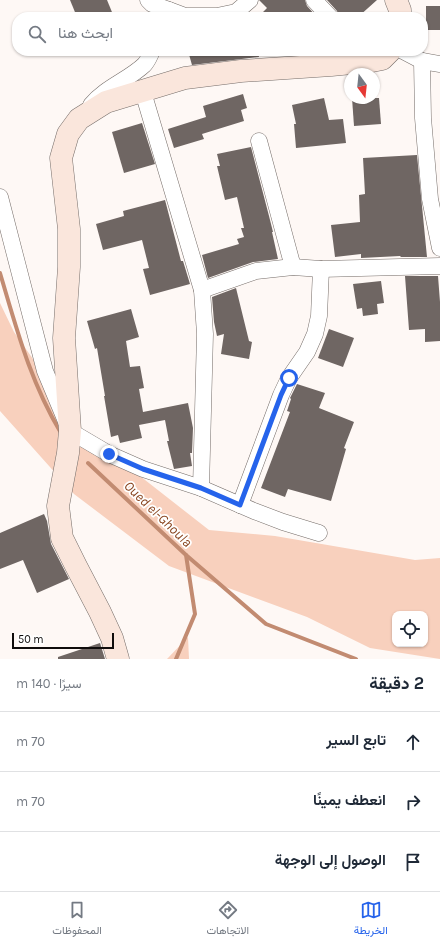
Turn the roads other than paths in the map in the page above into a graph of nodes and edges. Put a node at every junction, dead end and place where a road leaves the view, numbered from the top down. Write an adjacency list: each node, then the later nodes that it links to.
1 (148, 0): 5 (street)
2 (250, 0): 6 (street)
3 (314, 0): 7 (street)
4 (396, 0): 8 (main road)
5 (164, 12)
6 (236, 12)
7 (325, 12)
8 (400, 12)
9 (149, 56): 15 (street)
10 (367, 56): 14 (main road)
11 (412, 56): 12 (street)
12 (422, 62): 13 (street); 18 (street)
13 (440, 64)
14 (143, 92): 15 (main road); 22 (street)
15 (79, 119): 23 (main road)
16 (259, 141): 20 (street)
17 (0, 197): 23 (street)
18 (440, 248)
19 (440, 266): 21 (street)
20 (293, 267): 21 (street); 22 (street)
21 (321, 269): 25 (street)
22 (202, 290): 24 (street)
23 (70, 431): 24 (street); 27 (main road)
24 (201, 488): 25 (street)
25 (240, 505): 26 (street)
26 (319, 533)
27 (118, 659)

